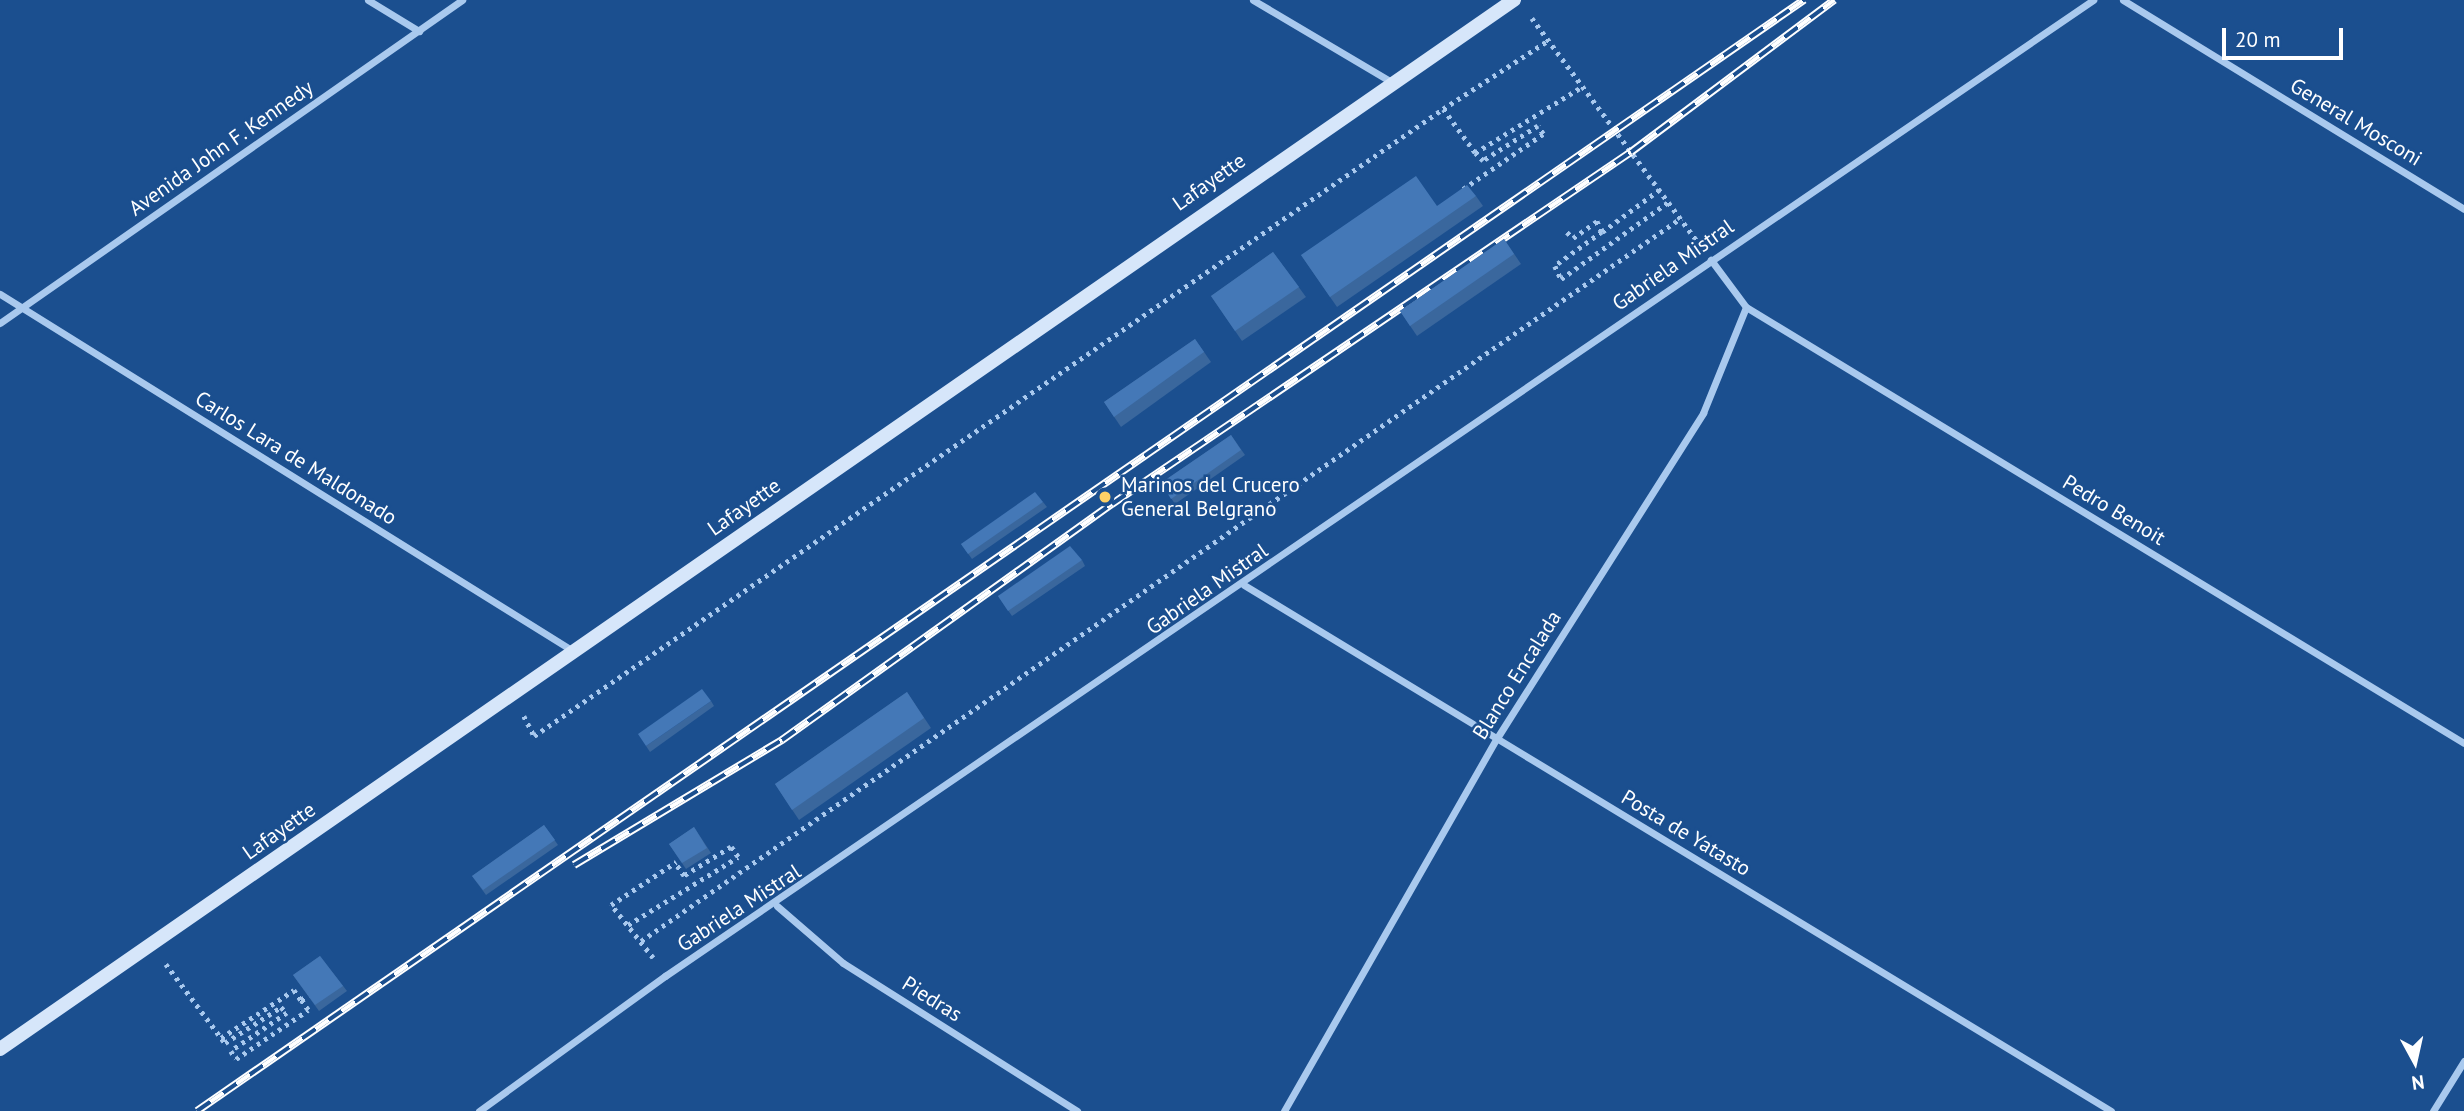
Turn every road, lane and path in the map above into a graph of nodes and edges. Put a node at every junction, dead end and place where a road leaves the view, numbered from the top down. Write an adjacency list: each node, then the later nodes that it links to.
1 (368, 0): 8 (street)
2 (462, 0): 8 (street, Avenida John F. Kennedy)
3 (1253, 0): 10 (street)
4 (1514, 0): 10 (street, Lafayette)
5 (2093, 0): 21 (street, Gabriela Mistral)
6 (2123, 0): 17 (street, General Mosconi)
7 (1527, 10): 9 (path)
8 (419, 31): 24 (street, Avenida John F. Kennedy)
9 (1549, 40): 11 (path); 12 (path)
10 (1390, 81): 27 (street, Lafayette)
11 (1583, 86): 13 (path); 14 (path)
12 (1443, 109): 13 (path); 28 (path)
13 (1475, 153): 15 (path)
14 (1659, 190): 16 (path); 20 (path)
15 (1458, 193)
16 (1668, 202): 18 (path); 20 (path)
17 (2464, 209)
18 (1681, 218): 21 (path); 35 (path)
19 (1567, 232): 20 (path)
20 (1602, 232)
21 (1711, 260): 23 (street); 26 (street, Gabriela Mistral)
22 (0, 294): 24 (street, Carlos Lara de Maldonado)
23 (1746, 307): 29 (street, Blanco Encalada); 30 (street, Pedro Benoit)
24 (22, 308): 25 (street, Avenida John F. Kennedy); 27 (street, Carlos Lara de Maldonado)
25 (0, 323)
26 (1244, 584): 29 (street, Posta de Yatasto); 33 (street, Gabriela Mistral)
27 (573, 652): 28 (street, Lafayette)
28 (513, 694): 36 (street, Lafayette)
29 (1497, 738): 45 (street, Blanco Encalada); 46 (street, Posta de Yatasto)
30 (2464, 743)
31 (685, 856): 32 (path)
32 (675, 863): 34 (path); 34 (path)
33 (777, 906): 37 (street, Gabriela Mistral); 44 (street, Piedras)
34 (628, 925): 35 (path)
35 (641, 941): 37 (path)
36 (152, 944): 40 (path); 41 (street, Lafayette)
37 (665, 976): 43 (street, Gabriela Mistral)
38 (317, 989): 39 (path)
39 (301, 1000): 40 (path); 40 (path)
40 (221, 1038)
41 (0, 1049)
42 (2464, 1061): 47 (street)
43 (479, 1111)
44 (1077, 1111)
45 (1284, 1111)
46 (2111, 1111)
47 (2433, 1111)

